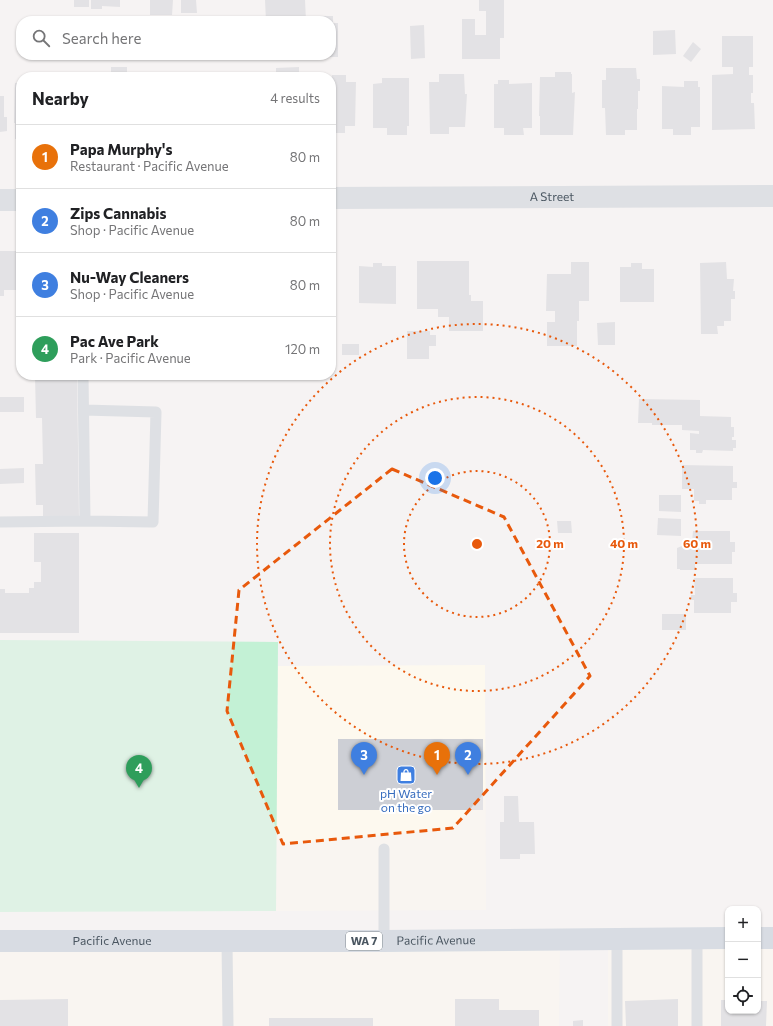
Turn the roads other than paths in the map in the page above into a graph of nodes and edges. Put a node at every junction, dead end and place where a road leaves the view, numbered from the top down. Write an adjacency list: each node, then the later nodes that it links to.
1 (773, 196): 2 (street, A Street)
2 (336, 198)
3 (0, 200): 4 (street)
4 (16, 200)
5 (83, 380): 6 (lane)
6 (84, 410): 7 (lane); 7 (lane)
7 (85, 521): 8 (lane)
8 (0, 522)
9 (384, 848): 15 (lane)
10 (697, 938): 11 (main road, Pacific Avenue / WA 7); 14 (main road, Pacific Avenue / WA 7); 20 (lane)
11 (725, 938)
12 (761, 938): 13 (main road)
13 (773, 938)
14 (617, 939): 15 (main road, Pacific Avenue / WA 7); 19 (lane)
15 (384, 940): 17 (main road, Pacific Avenue / WA 7)
16 (0, 941): 17 (main road, Pacific Avenue / WA 7)
17 (227, 941): 18 (lane)
18 (228, 1026)
19 (617, 1026)
20 (697, 1026)

